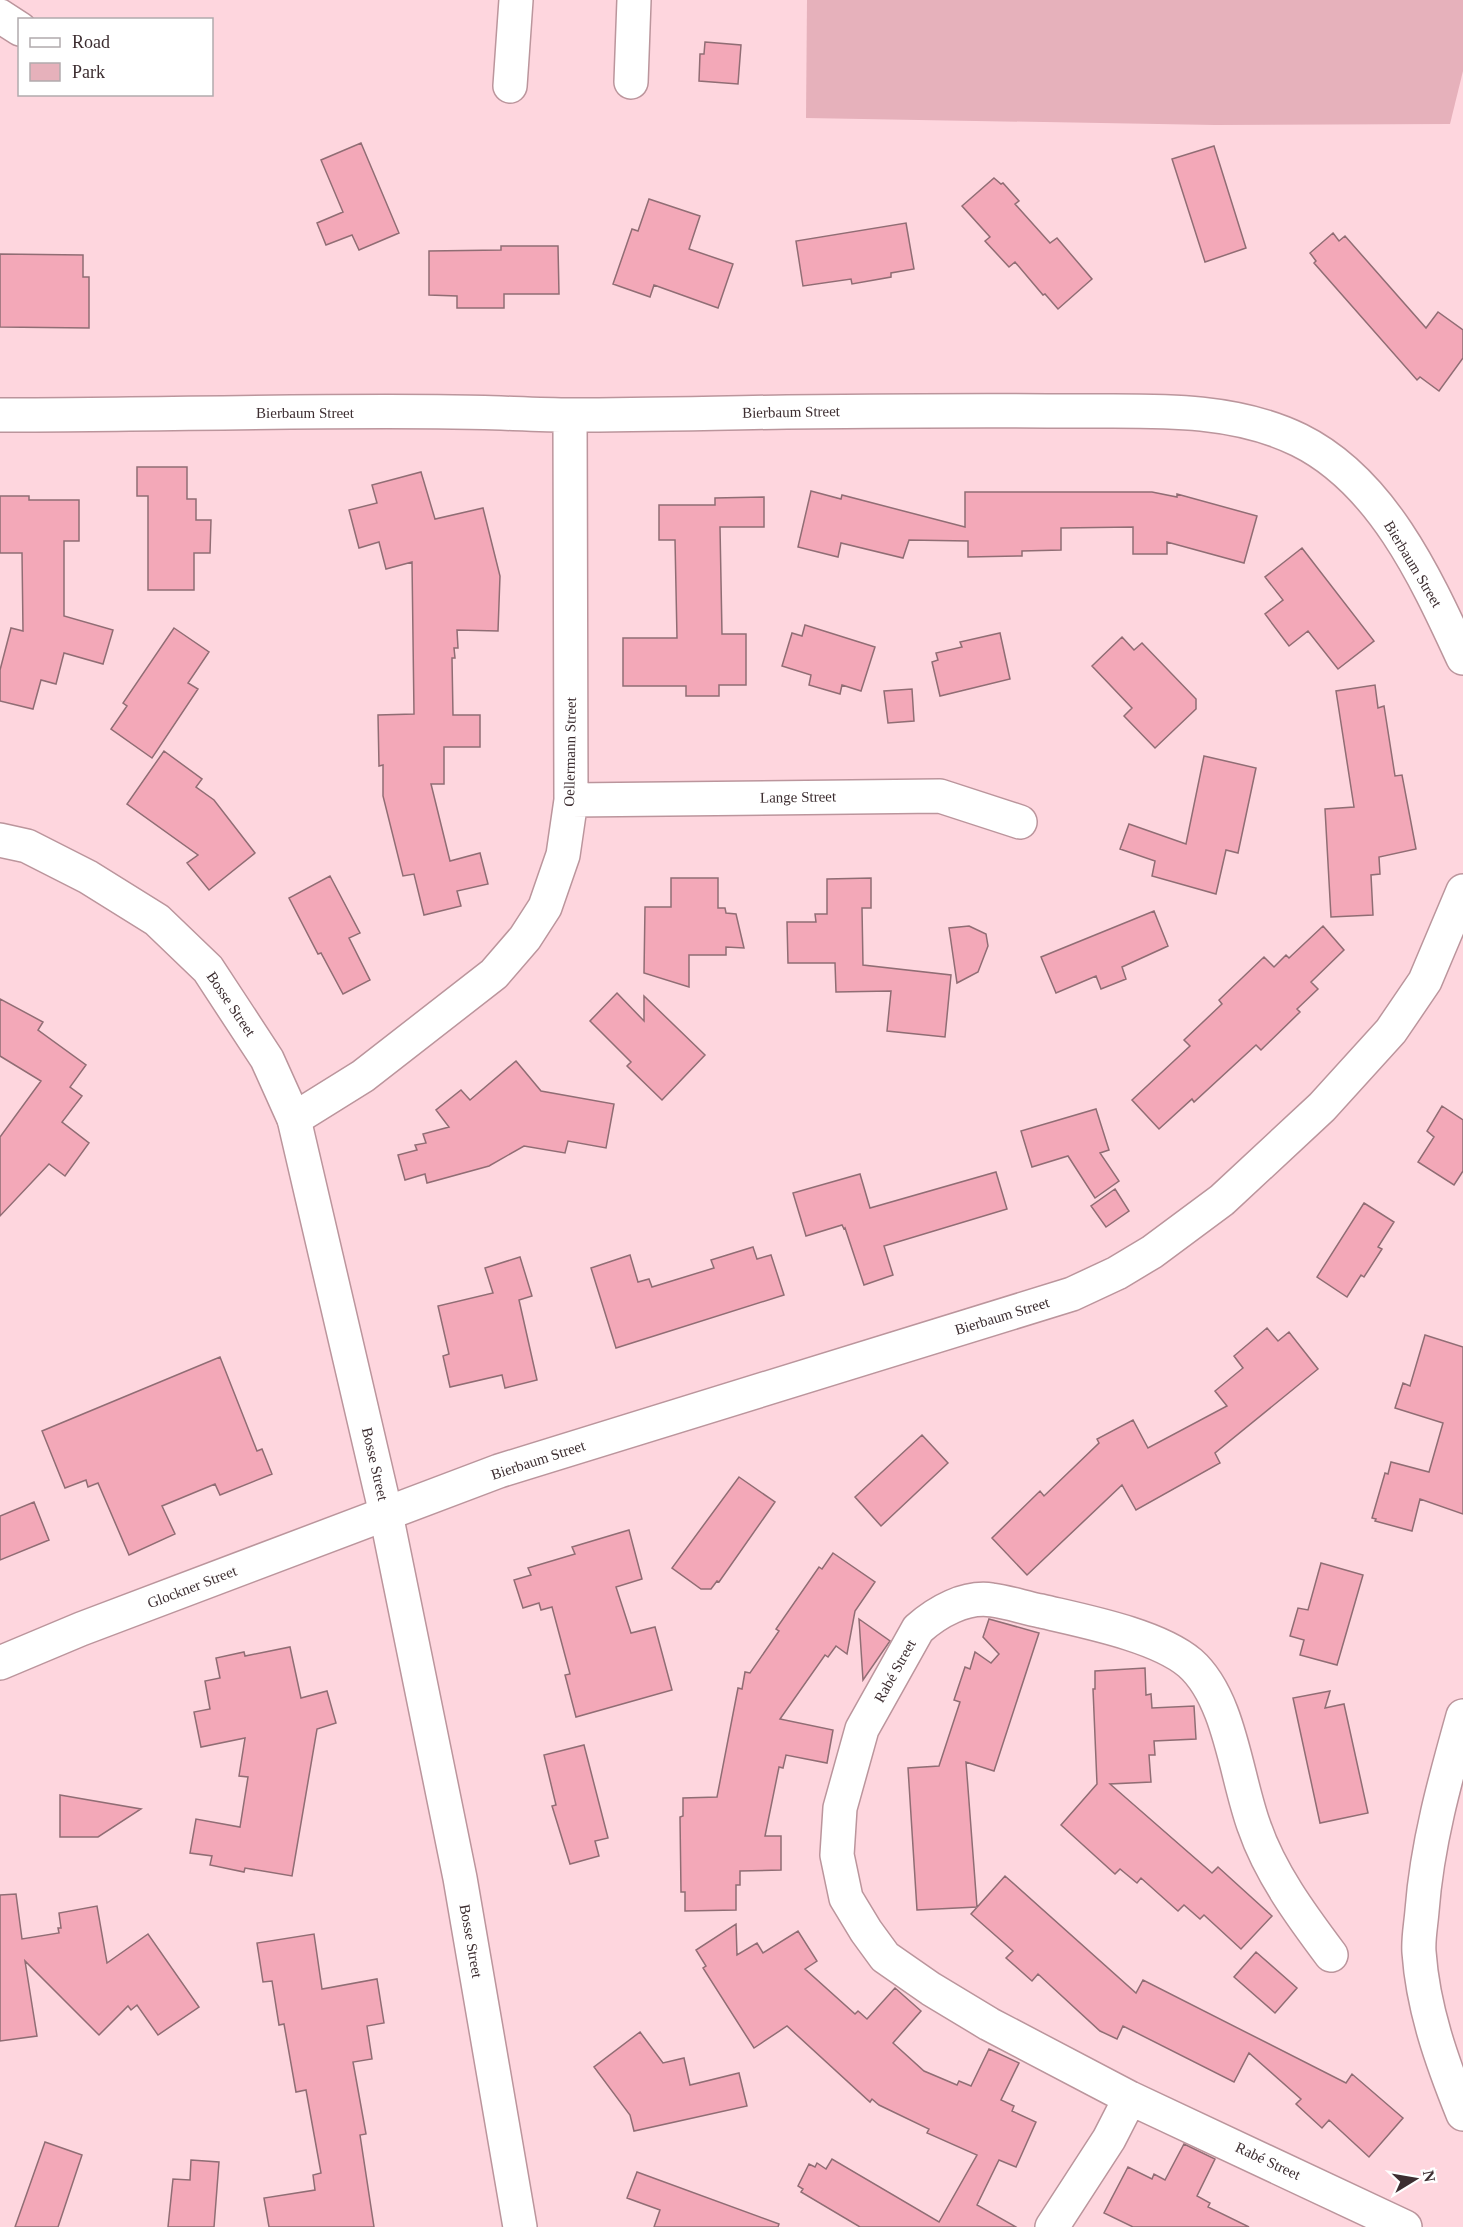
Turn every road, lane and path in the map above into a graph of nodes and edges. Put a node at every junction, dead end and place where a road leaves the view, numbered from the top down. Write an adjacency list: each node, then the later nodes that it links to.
1 (516, 0): 6 (street)
2 (634, 0): 5 (street)
3 (0, 16): 4 (street)
4 (18, 28)
5 (631, 82)
6 (510, 86)
7 (0, 415): 8 (street, Bierbaum Street)
8 (570, 415): 9 (street, Bierbaum Street); 10 (street, Oellermann Street)
9 (1463, 658)
10 (571, 801): 11 (street, Lange Street); 14 (street, Oellermann Street)
11 (1020, 822)
12 (0, 840): 14 (street, Bosse Street)
13 (1463, 891): 15 (street, Bierbaum Street)
14 (294, 1119): 15 (street, Bosse Street)
15 (386, 1514): 16 (street, Glockner Street); 21 (street, Bosse Street)
16 (0, 1664)
17 (1463, 1716): 20 (street)
18 (1331, 1954): 19 (street, Rabé Street)
19 (1130, 2098): 22 (street); 23 (street, Rabé Street)
20 (1463, 2114)
21 (520, 2227)
22 (1052, 2227)
23 (1405, 2227)

